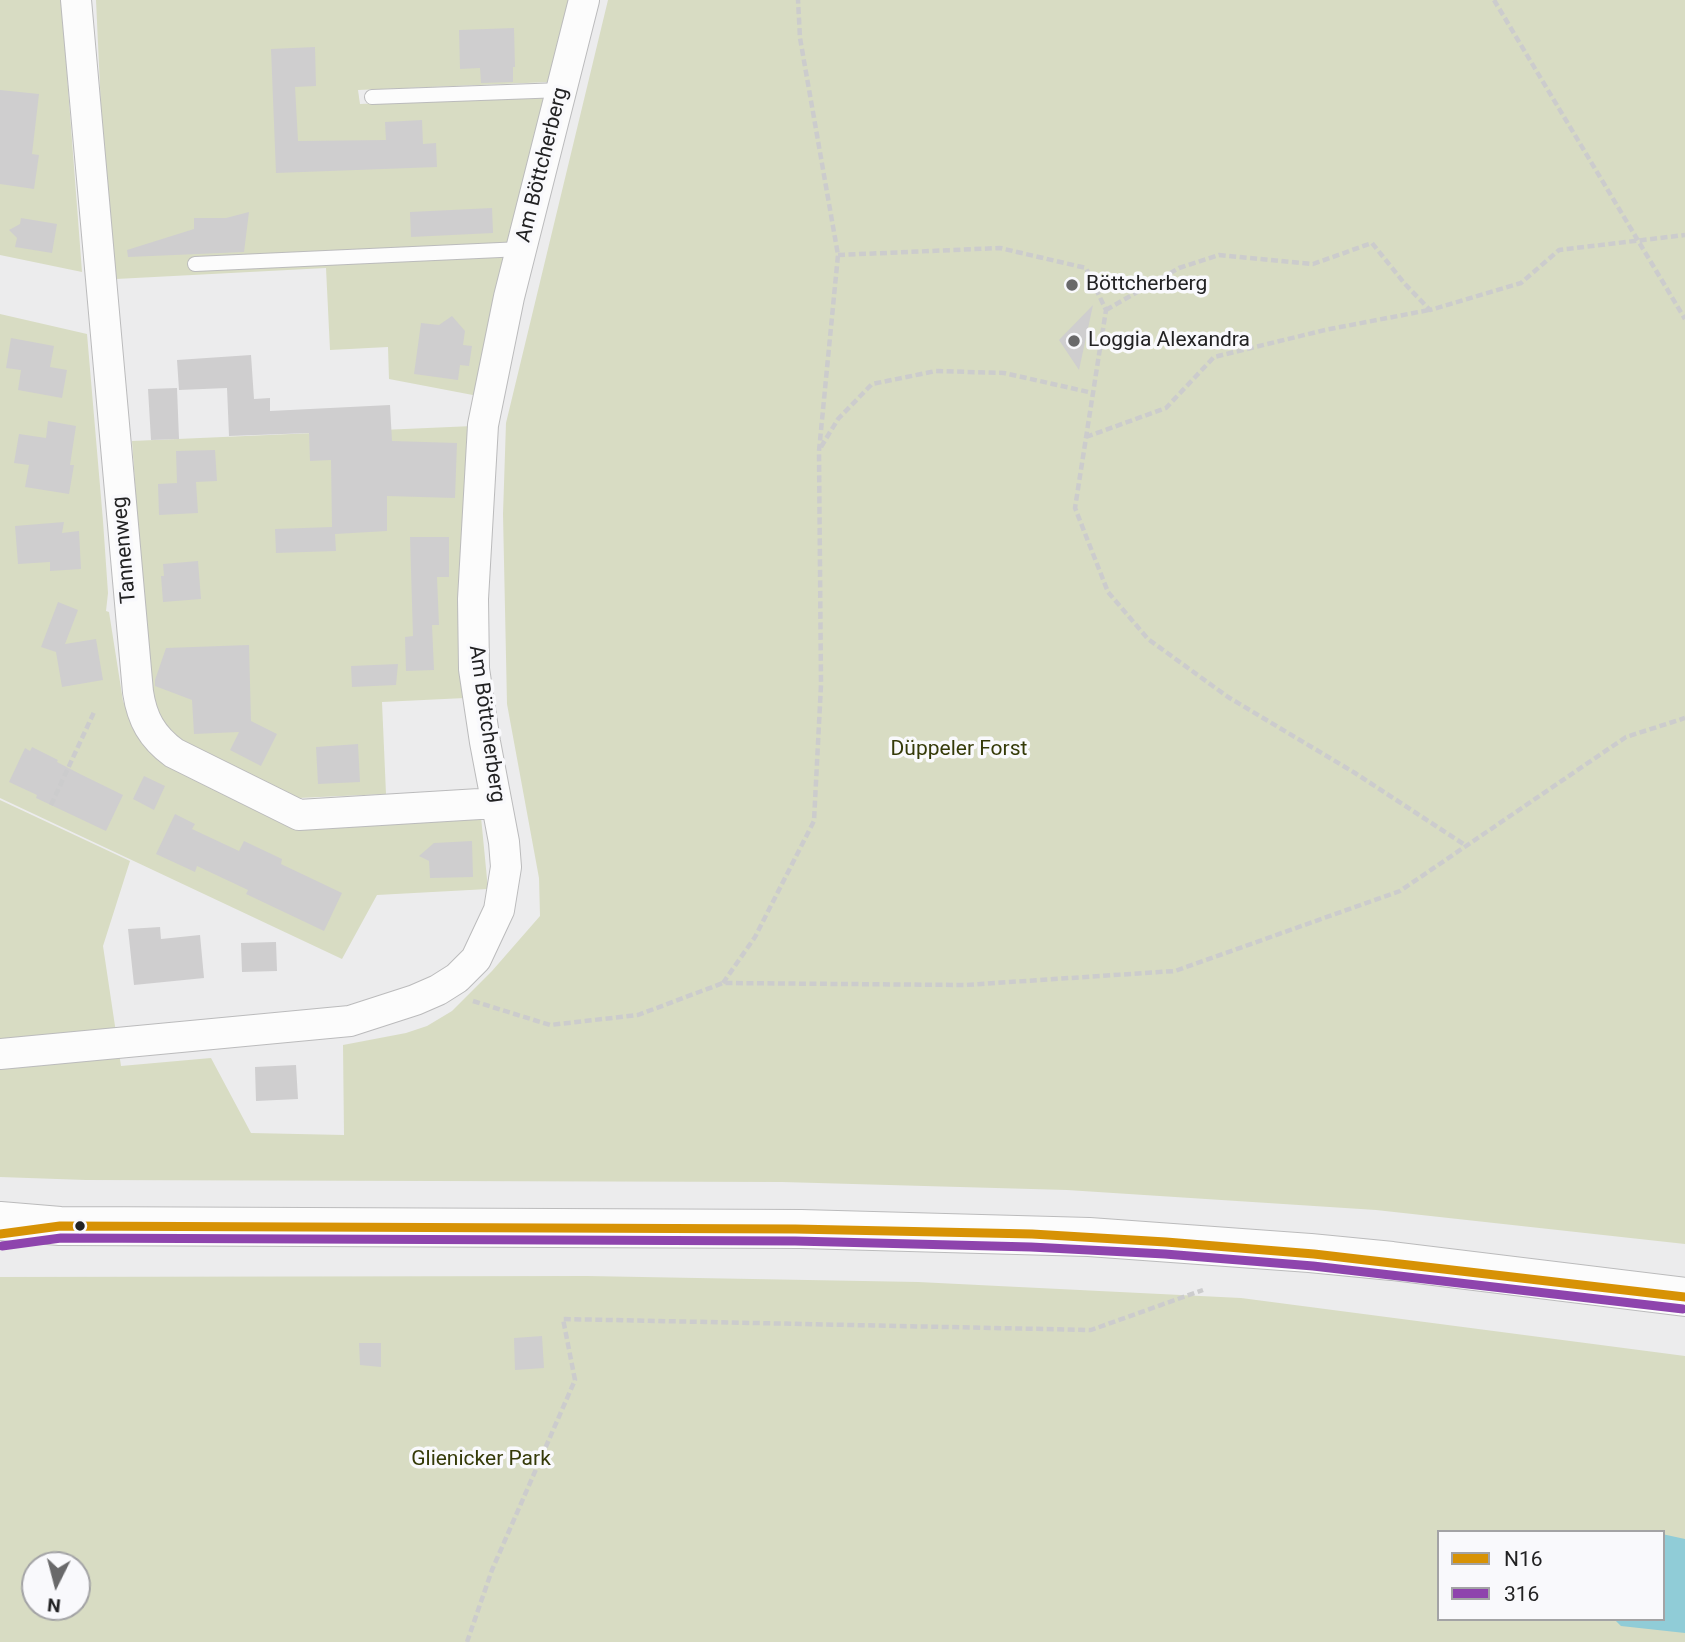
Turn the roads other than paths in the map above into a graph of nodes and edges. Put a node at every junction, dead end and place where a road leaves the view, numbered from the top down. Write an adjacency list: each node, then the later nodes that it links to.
1 (76, 0): 7 (street, Tannenweg)
2 (584, 0): 3 (street, Am Böttcherberg)
3 (562, 90): 4 (lane); 5 (street, Am Böttcherberg)
4 (372, 97)
5 (522, 249): 6 (lane); 7 (street, Am Böttcherberg)
6 (195, 264)
7 (496, 803): 8 (street, Am Böttcherberg)
8 (0, 1054)
9 (0, 1221): 10 (main road)
10 (60, 1226): 11 (main road); 12 (main road)
11 (0, 1234)
12 (1685, 1297)

